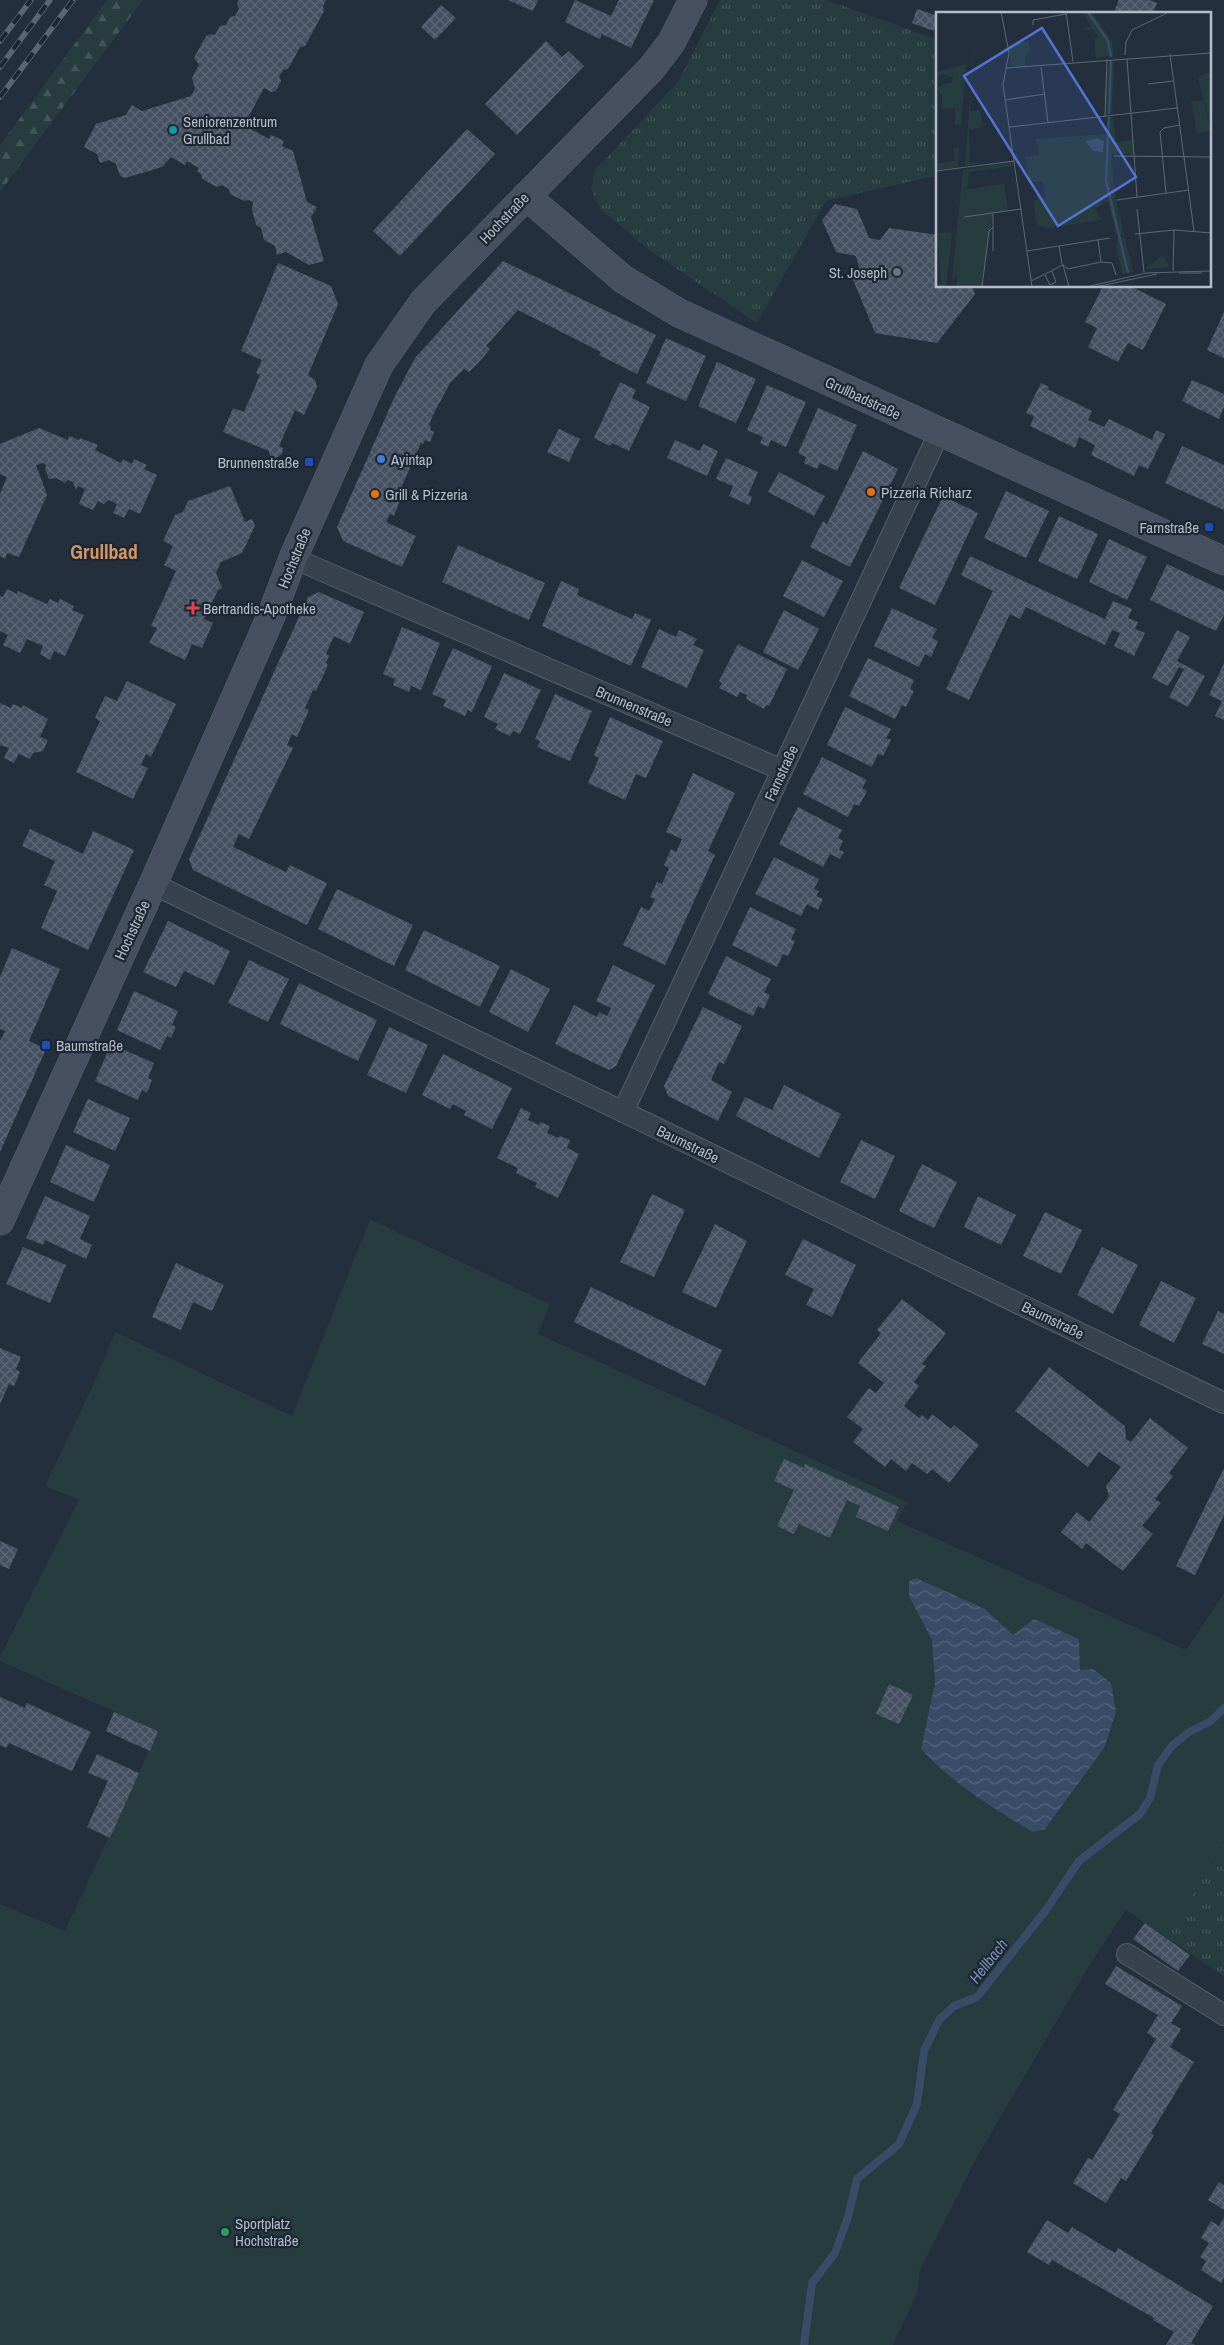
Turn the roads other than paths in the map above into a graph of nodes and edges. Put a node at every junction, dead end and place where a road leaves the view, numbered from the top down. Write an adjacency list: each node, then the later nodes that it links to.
1 (693, 0): 2 (street, Hochstraße)
2 (526, 196): 3 (street, Grullbadstraße); 4 (street, Hochstraße)
3 (939, 433): 5 (street, Grullbadstraße); 6 (street, Farnstraße)
4 (293, 558): 6 (street, Brunnenstraße); 7 (street, Hochstraße)
5 (1224, 561)
6 (782, 770): 8 (street, Farnstraße)
7 (153, 884): 8 (street, Baumstraße); 9 (street, Hochstraße)
8 (623, 1112): 10 (street, Baumstraße)
9 (0, 1221)
10 (1224, 1403)
11 (1127, 1954): 12 (street)
12 (1224, 2015)

